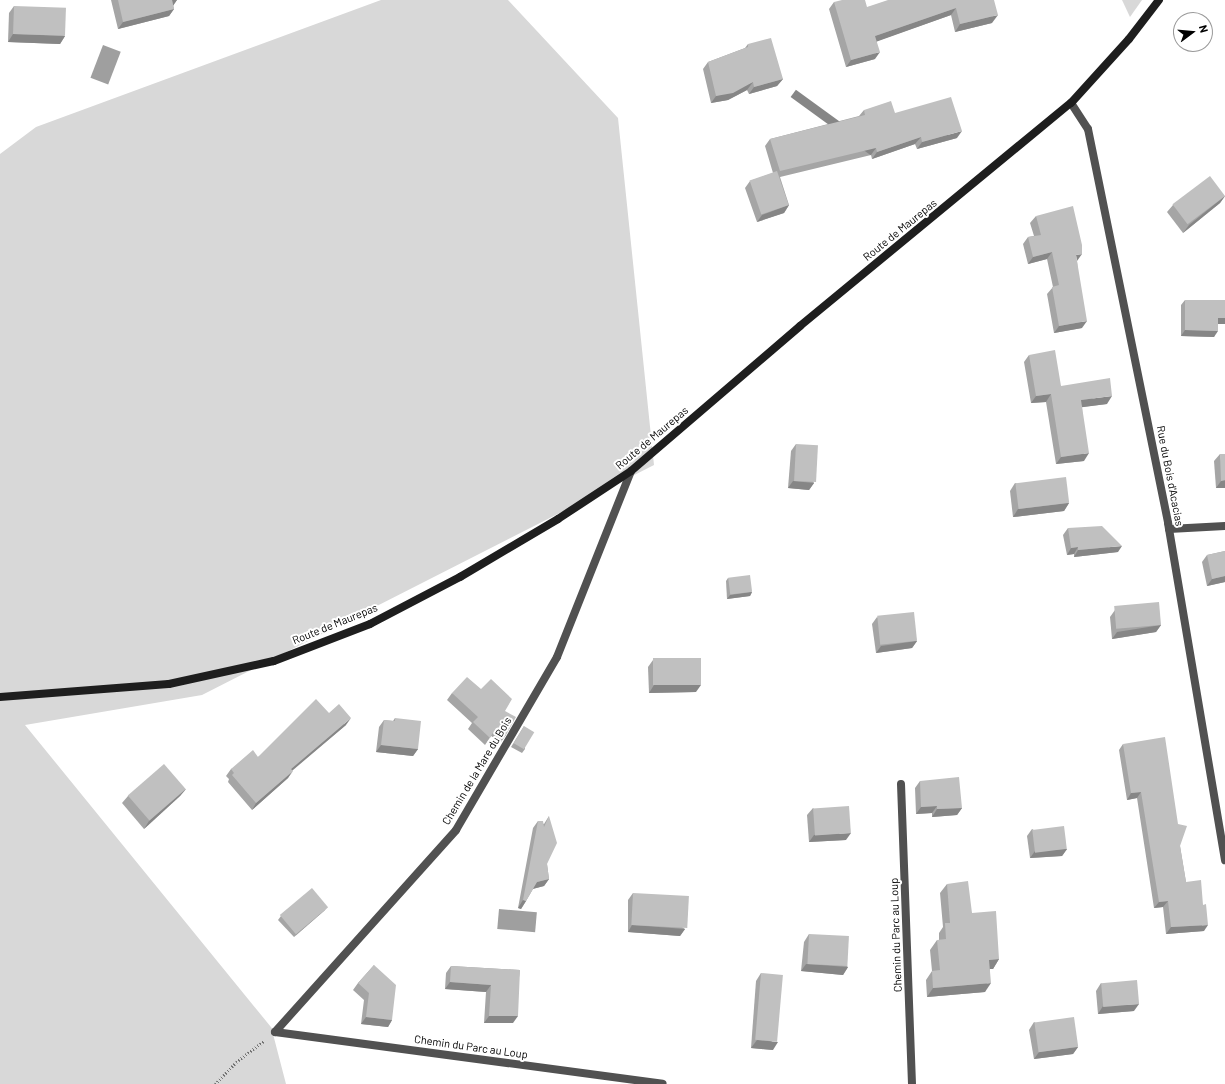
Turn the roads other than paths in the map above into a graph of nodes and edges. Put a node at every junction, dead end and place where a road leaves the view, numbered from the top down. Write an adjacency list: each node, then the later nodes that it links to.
1 (1159, 0): 2 (street, Route de Maurepas)
2 (1071, 103): 3 (street, Route de Maurepas); 5 (street, Rue du Bois d'Acacias)
3 (631, 471): 6 (street, Route de Maurepas); 9 (street, Chemin de la Mare du Bois)
4 (1225, 526): 5 (street)
5 (1169, 530): 8 (street, Rue du Bois d'Acacias)
6 (0, 697)
7 (901, 784): 11 (street, Chemin du Parc au Loup)
8 (1225, 860)
9 (275, 1032): 10 (street, Chemin du Parc au Loup)
10 (663, 1084)
11 (912, 1084)

